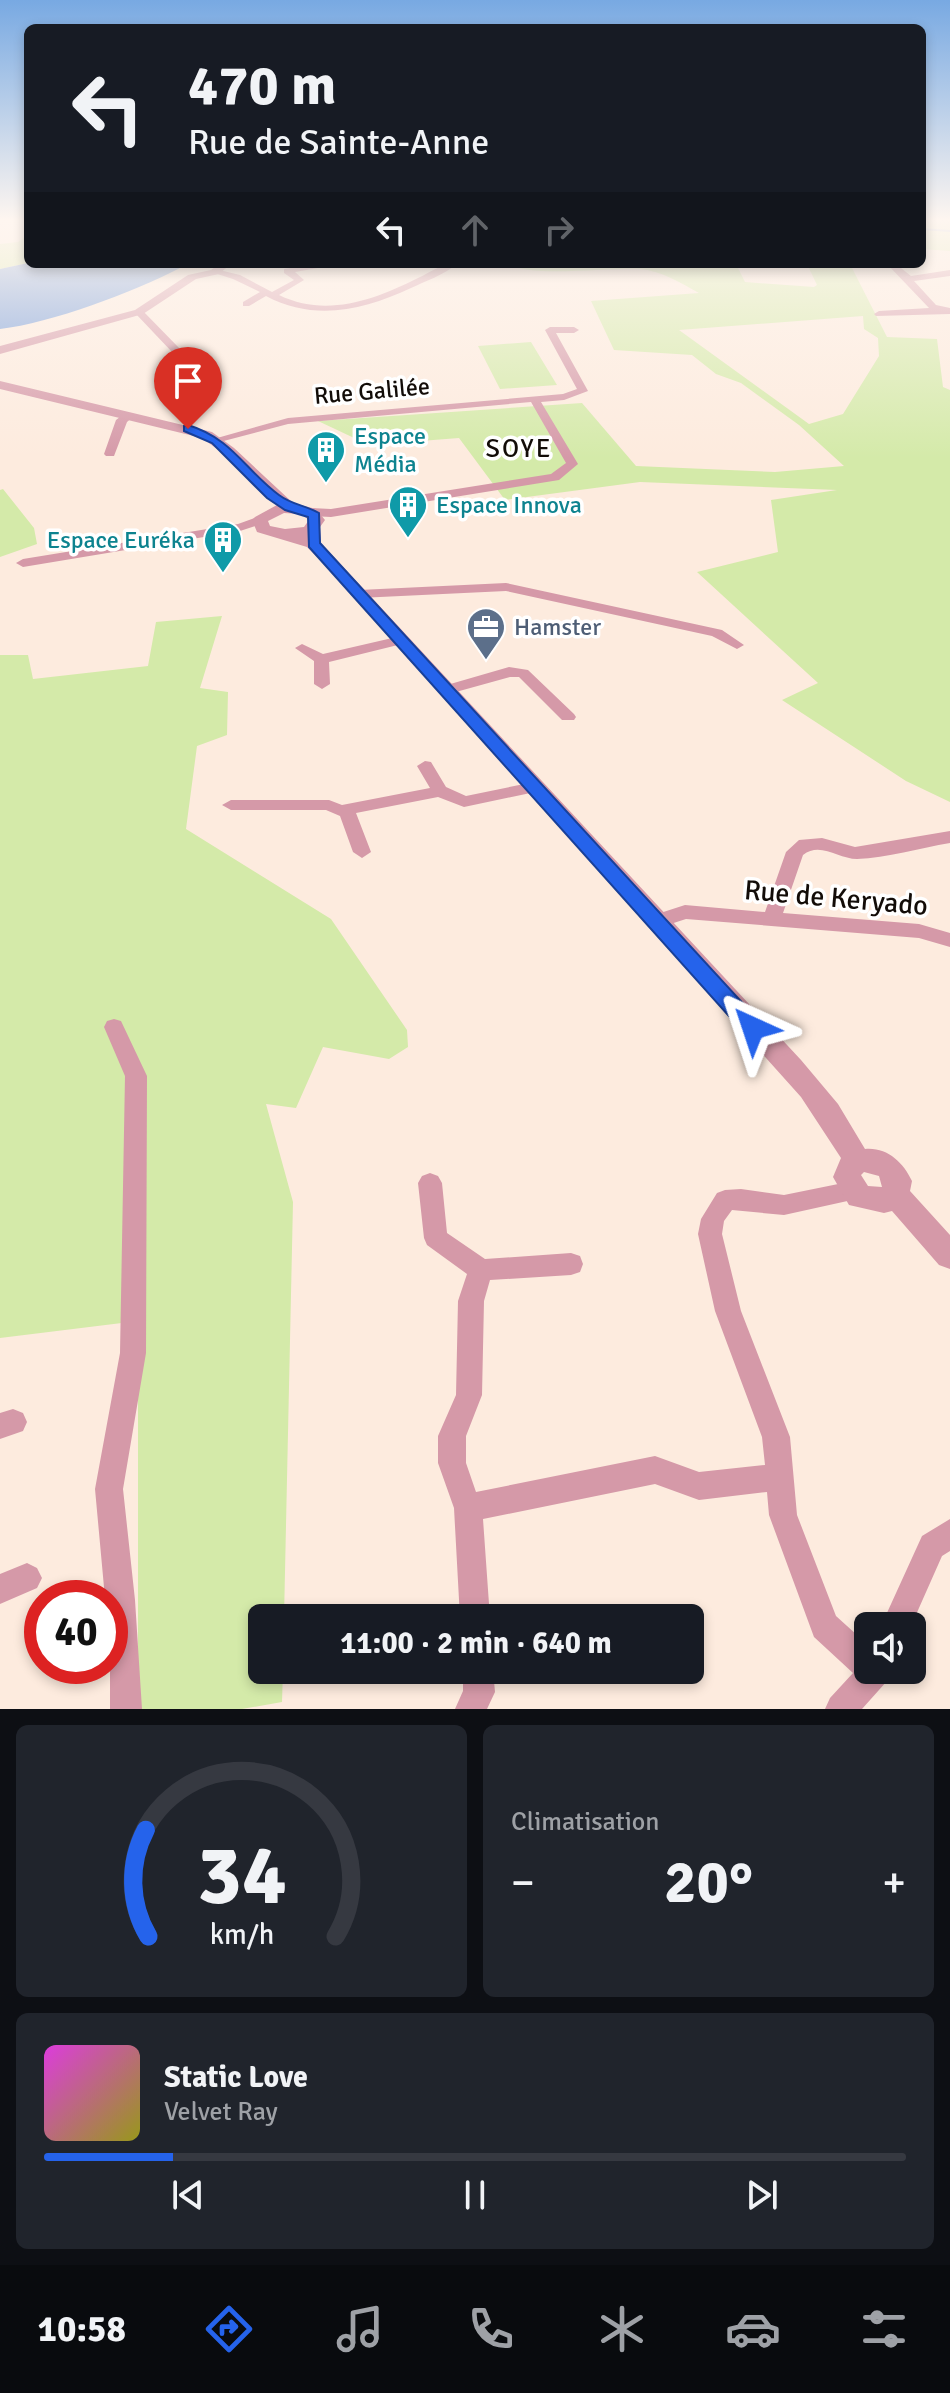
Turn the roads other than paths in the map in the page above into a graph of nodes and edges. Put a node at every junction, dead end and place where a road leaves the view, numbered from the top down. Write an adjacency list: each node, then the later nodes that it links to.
1 (158, 299): 8 (street)
2 (258, 299): 6 (street)
3 (284, 299): 4 (street)
4 (381, 299)
5 (926, 299): 7 (street)
6 (246, 304)
7 (946, 311): 9 (street)
8 (139, 312): 11 (street); 12 (street)
9 (879, 314)
10 (574, 330): 14 (street, Rue Galilée)
11 (0, 350)
12 (165, 381)
13 (0, 385): 15 (street)
14 (534, 399): 16 (street, Rue Galilée); 19 (street)
15 (129, 415): 16 (street); 17 (street)
16 (216, 440): 18 (street)
17 (110, 454)
18 (266, 514): 19 (street); 19 (street); 20 (street)
19 (317, 523): 21 (street)
20 (23, 563)
21 (359, 594): 22 (street); 23 (street)
22 (401, 640): 25 (street); 27 (street)
23 (737, 645)
24 (302, 648): 25 (street)
25 (321, 659): 26 (street)
26 (322, 684)
27 (445, 690): 28 (street); 30 (street)
28 (568, 717)
29 (425, 766): 31 (street)
30 (534, 787): 31 (street); 37 (street)
31 (440, 791): 33 (street)
32 (231, 805): 33 (street)
33 (346, 810): 35 (street)
34 (950, 837): 36 (street)
35 (362, 852)
36 (772, 919): 37 (street, Rue de Keryado); 38 (street, Rue de Keryado)
37 (666, 929): 40 (street)
38 (950, 940)
39 (114, 1027): 55 (street)
40 (857, 1161): 42 (street); 43 (street)
41 (430, 1183): 46 (street)
42 (853, 1191): 43 (street); 47 (street)
43 (895, 1194): 44 (street)
44 (950, 1256)
45 (571, 1264): 46 (street)
46 (481, 1270): 48 (street)
47 (778, 1477): 48 (street); 52 (street)
48 (468, 1508): 50 (street)
49 (950, 1533): 51 (street)
50 (474, 1604)
51 (902, 1612)
52 (854, 1652)
53 (479, 1684): 56 (street)
54 (861, 1684): 57 (street)
55 (126, 1709)
56 (471, 1709)
57 (841, 1709)

